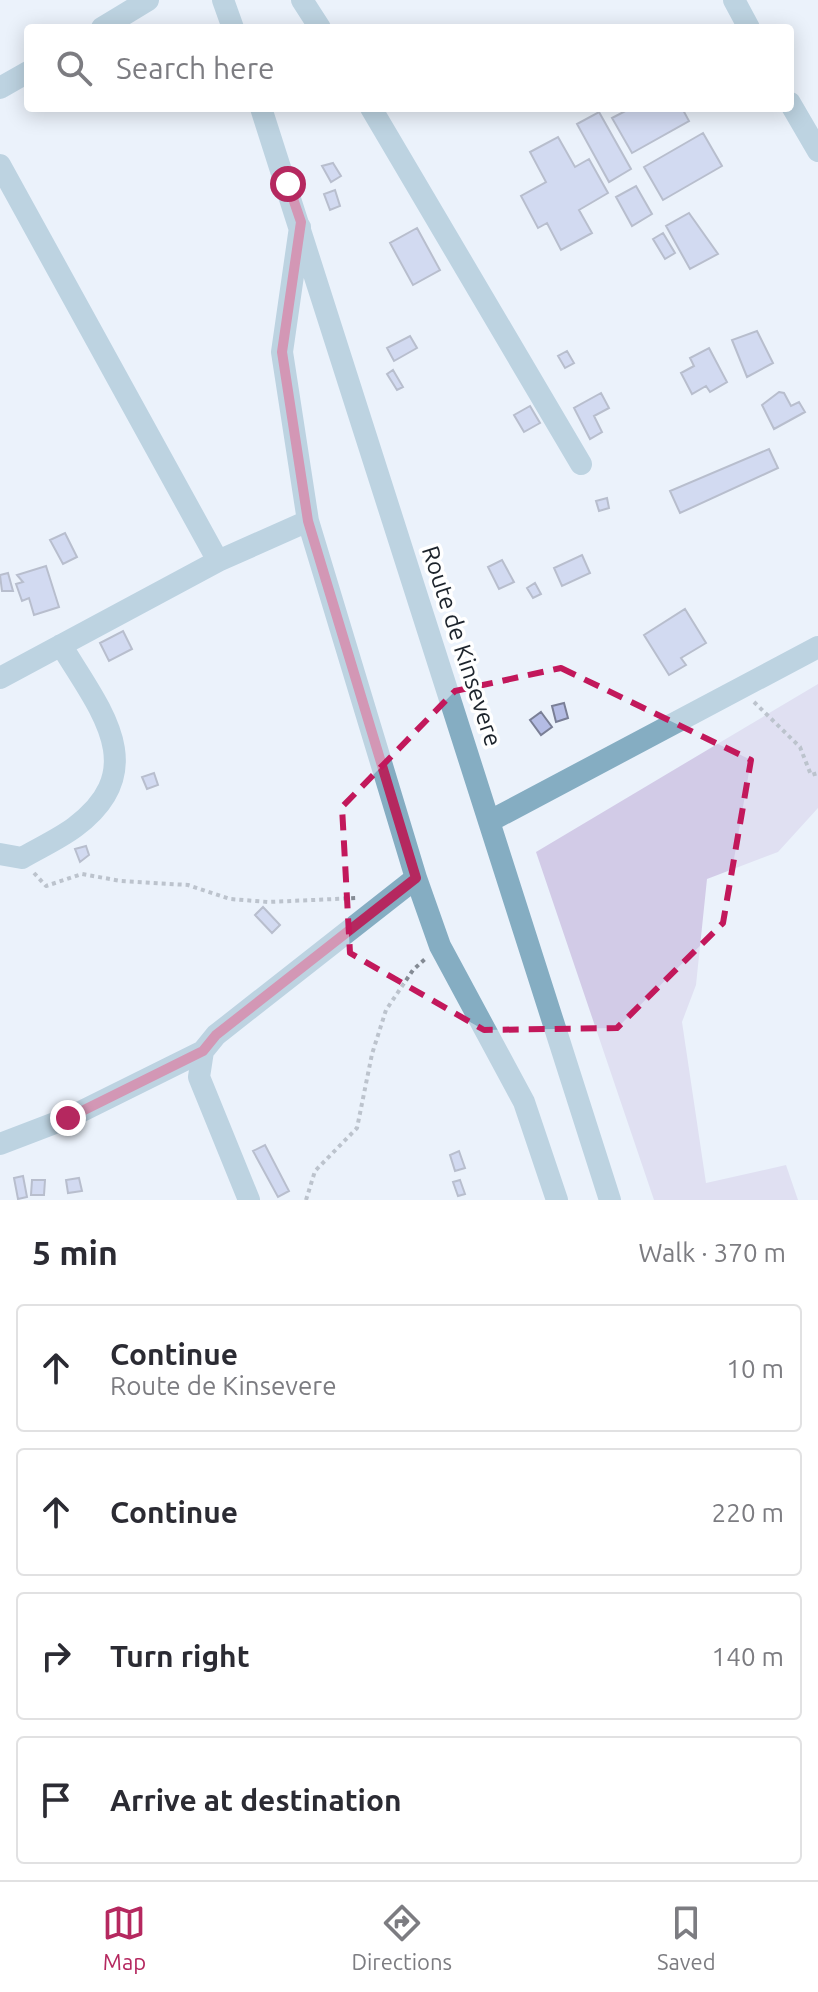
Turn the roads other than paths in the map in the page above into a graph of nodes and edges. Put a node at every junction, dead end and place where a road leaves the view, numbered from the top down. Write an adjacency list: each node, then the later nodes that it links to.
1 (148, 0): 5 (street)
2 (223, 0): 6 (street)
3 (302, 0): 7 (street)
4 (734, 0): 8 (street)
5 (109, 24)
6 (232, 24)
7 (317, 24)
8 (747, 24)
9 (24, 74): 10 (street)
10 (0, 88)
11 (794, 110): 14 (street)
12 (262, 112): 16 (street, Route de Kinsevere)
13 (373, 112): 17 (street)
14 (818, 151)
15 (0, 165): 19 (street)
16 (301, 222): 18 (street); 23 (street, Route de Kinsevere)
17 (581, 464)
18 (308, 521): 19 (street); 25 (street)
19 (218, 561): 20 (street)
20 (61, 645): 22 (street); 24 (street)
21 (818, 647): 23 (street)
22 (0, 678)
23 (490, 821): 30 (street, Route de Kinsevere)
24 (11, 856)
25 (416, 878): 26 (street); 29 (street)
26 (203, 1051): 27 (street); 28 (street)
27 (0, 1144)
28 (249, 1200)
29 (557, 1200)
30 (610, 1200)

